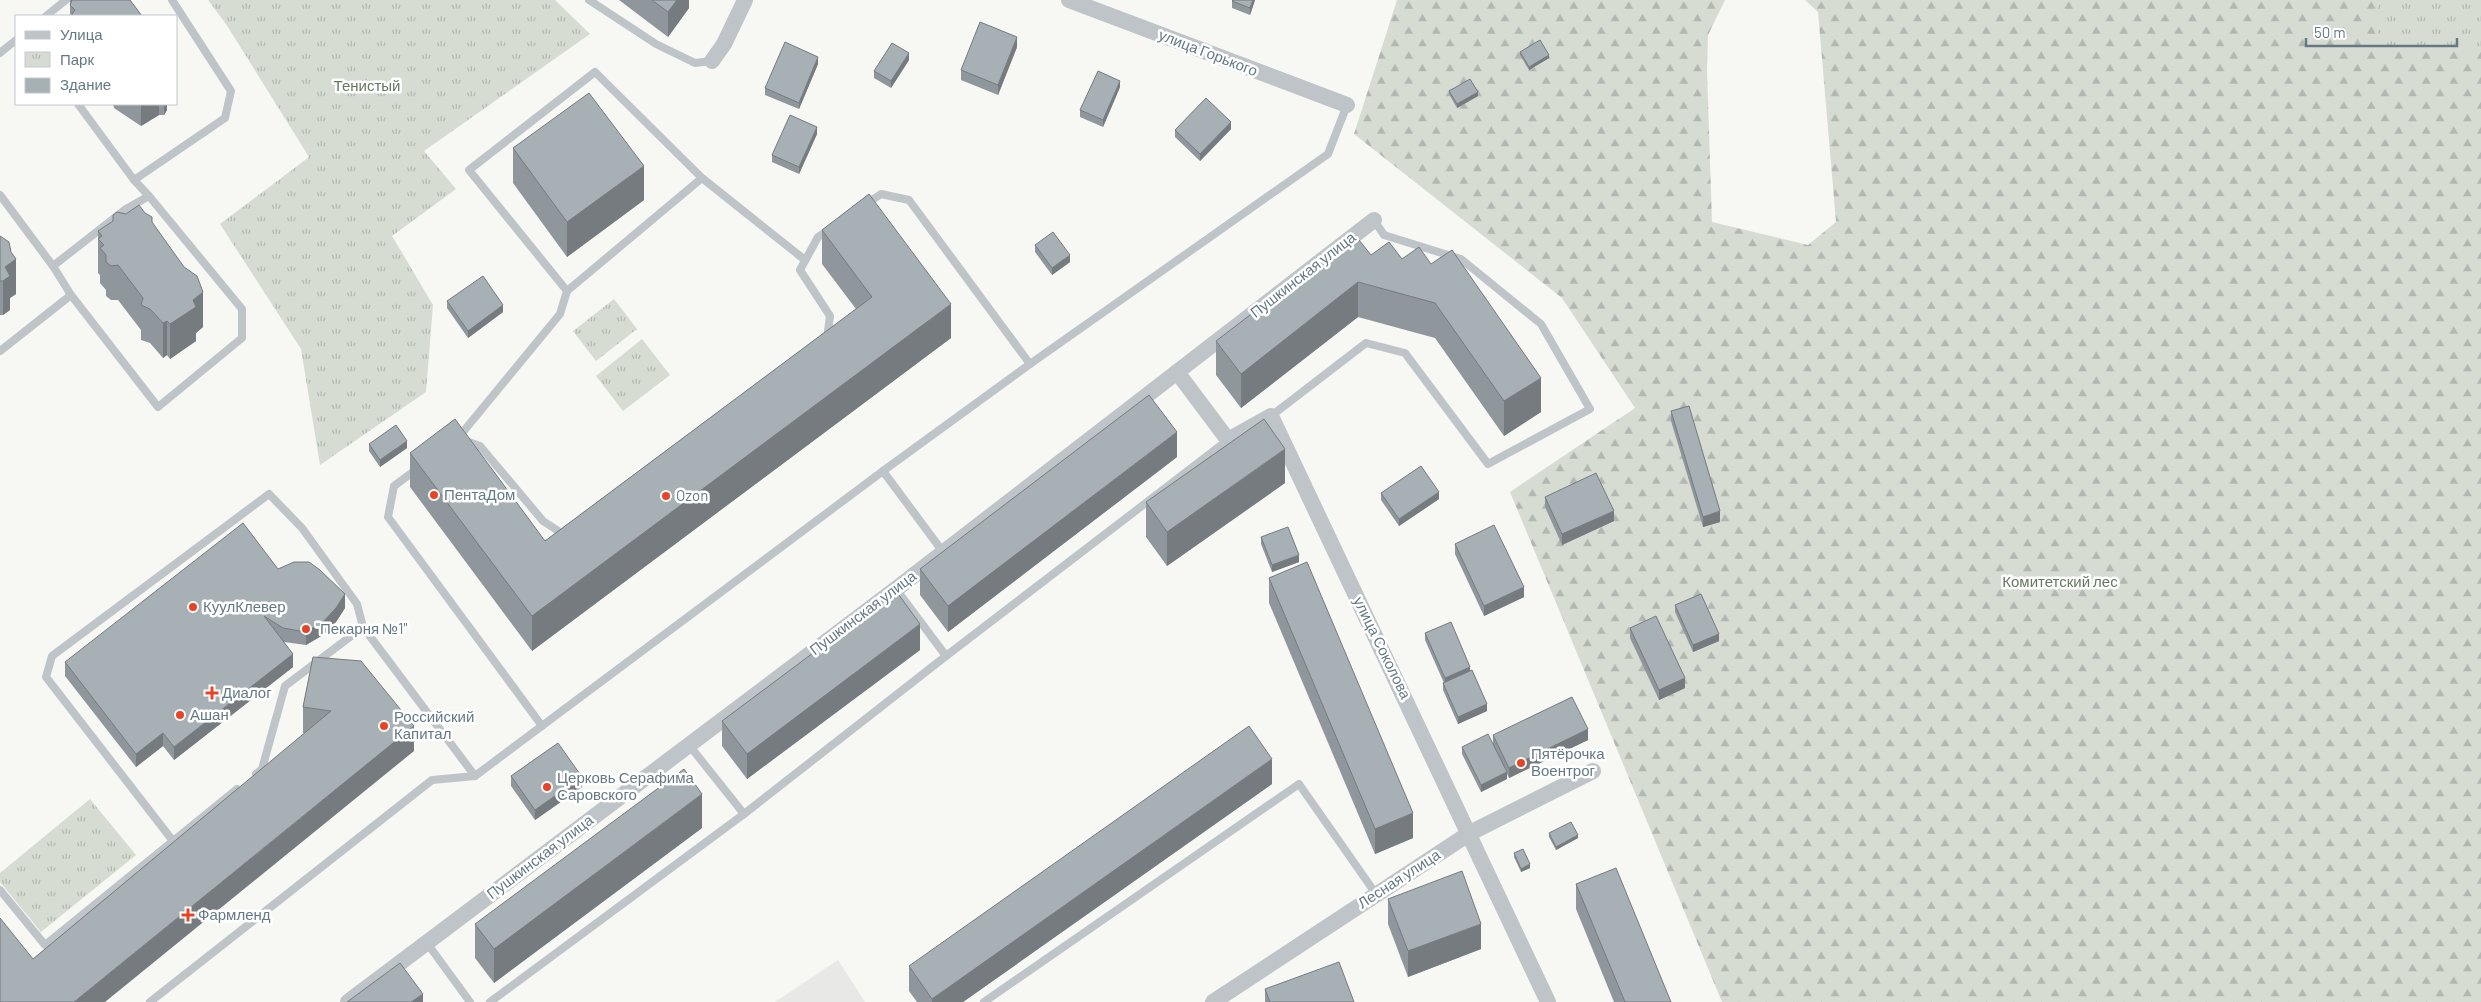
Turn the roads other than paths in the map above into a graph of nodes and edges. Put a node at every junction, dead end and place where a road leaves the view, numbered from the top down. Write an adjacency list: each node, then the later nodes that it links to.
1 (66, 0): 6 (lane)
2 (172, 0): 13 (lane)
3 (589, 0): 9 (lane)
4 (745, 0): 9 (street)
5 (1069, 0): 11 (street, улица Горького)
6 (47, 15)
7 (15, 41): 8 (lane)
8 (0, 53)
9 (712, 61)
10 (79, 105): 13 (lane)
11 (1347, 105): 25 (lane)
12 (702, 178): 19 (lane); 21 (lane); 21 (lane)
13 (134, 180): 15 (lane)
14 (0, 194): 20 (lane)
15 (149, 196): 20 (lane); 22 (lane)
16 (857, 210): 25 (lane)
17 (1374, 220): 26 (street, Пушкинская улица); 27 (lane)
18 (834, 226): 19 (lane)
19 (805, 260): 23 (lane)
20 (53, 266): 22 (lane)
21 (567, 291): 28 (lane)
22 (71, 295): 24 (lane)
23 (819, 344)
24 (0, 351)
25 (1030, 364): 32 (lane)
26 (1177, 372): 29 (street); 34 (street, Пушкинская улица)
27 (1271, 416): 29 (street); 43 (street, улица Соколова)
28 (458, 438): 30 (lane); 33 (lane)
29 (1228, 440): 37 (lane)
30 (450, 444)
31 (426, 462): 38 (lane)
32 (883, 471): 34 (lane); 38 (lane)
33 (576, 531)
34 (943, 552): 35 (street, Пушкинская улица)
35 (896, 588): 37 (lane); 39 (street, Пушкинская улица)
36 (362, 627): 41 (lane); 44 (lane); 44 (lane)
37 (946, 656): 42 (lane)
38 (542, 726): 41 (lane)
39 (688, 743): 42 (lane); 47 (street, Пушкинская улица)
40 (1592, 771): 43 (street, Лесная улица)
41 (476, 776): 48 (lane)
42 (744, 814): 51 (lane)
43 (1470, 833): 46 (street, Лесная улица); 54 (street, улица Соколова)
44 (174, 841): 45 (lane)
45 (0, 890)
46 (1376, 894): 52 (lane); 53 (street, Лесная улица)
47 (427, 943): 49 (street, Пушкинская улица); 50 (lane)
48 (150, 1002)
49 (348, 1002)
50 (470, 1002)
51 (490, 1002)
52 (984, 1002)
53 (1213, 1002)
54 (1548, 1002)

